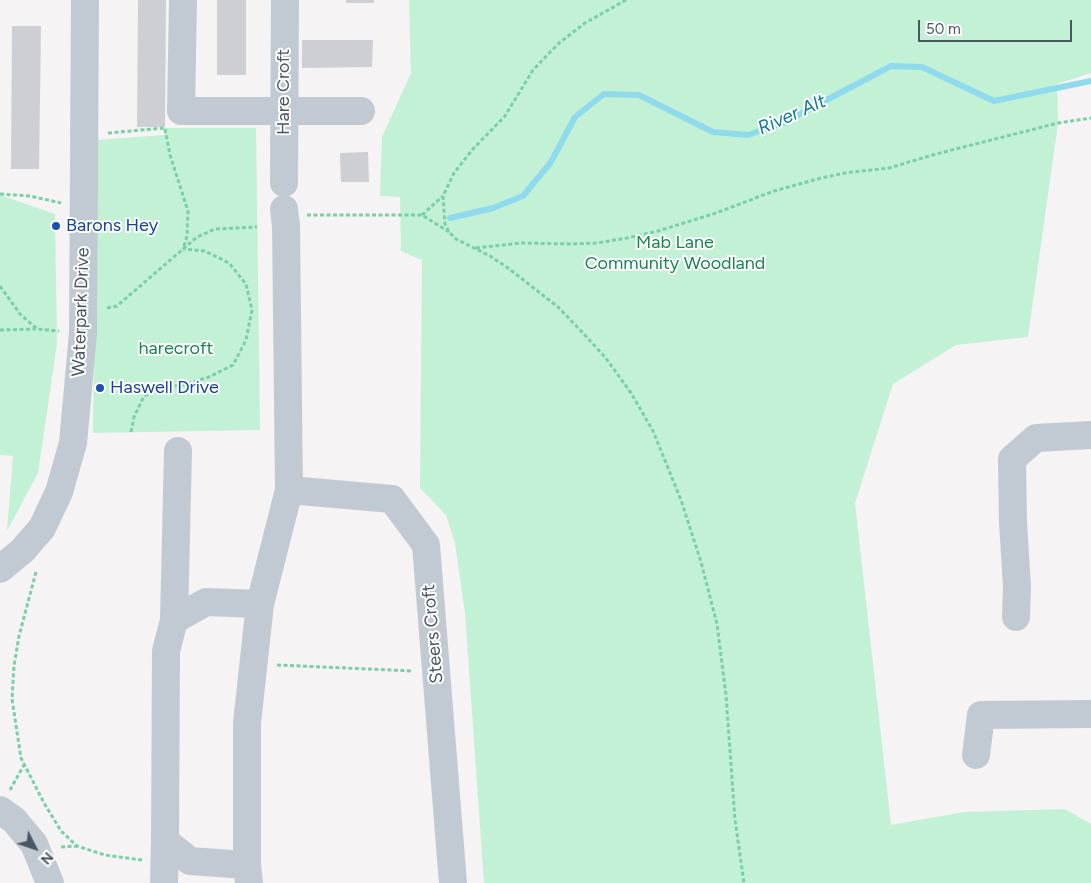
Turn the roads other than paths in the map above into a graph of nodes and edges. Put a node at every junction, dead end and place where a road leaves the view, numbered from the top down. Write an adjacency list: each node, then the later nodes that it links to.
1 (85, 0): 9 (street, Waterpark Drive)
2 (182, 0): 5 (street)
3 (285, 0): 5 (street, Hare Croft)
4 (362, 111): 5 (street)
5 (284, 112): 8 (street, Hare Croft)
6 (1091, 435): 11 (street)
7 (178, 451): 12 (street)
8 (289, 490): 10 (street); 19 (street, Steers Croft)
9 (0, 569)
10 (260, 604): 12 (street); 17 (street)
11 (1016, 617)
12 (174, 620): 16 (street)
13 (1091, 714): 14 (street)
14 (976, 755)
15 (0, 810): 18 (street)
16 (165, 861): 17 (street)
17 (248, 874)
18 (50, 883)
19 (453, 883)

